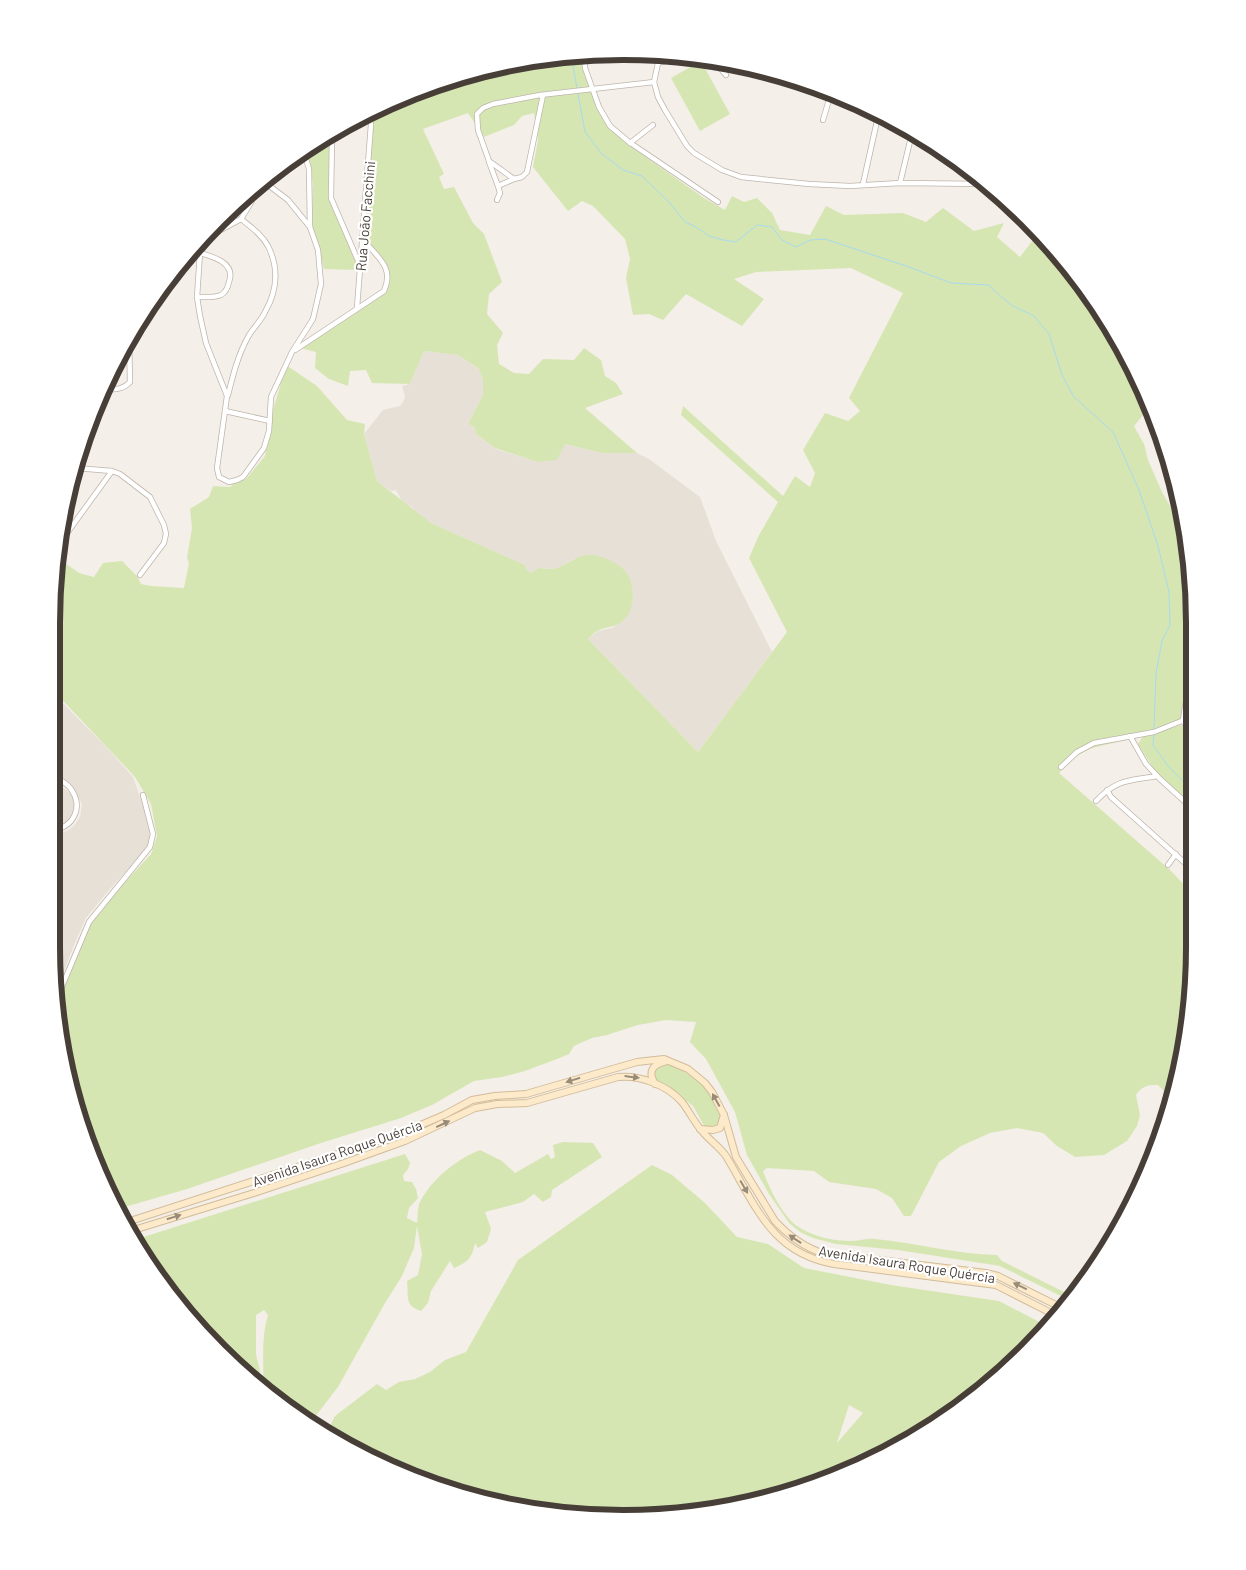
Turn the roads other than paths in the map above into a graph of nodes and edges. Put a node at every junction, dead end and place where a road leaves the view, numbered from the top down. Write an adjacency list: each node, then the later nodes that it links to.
1 (584, 61): 7 (street)
2 (664, 61): 3 (street)
3 (658, 63): 6 (street)
4 (721, 69): 5 (street)
5 (726, 75)
6 (654, 82): 7 (street); 21 (street)
7 (594, 89): 8 (street); 16 (street)
8 (543, 94): 18 (street); 19 (street)
9 (829, 100): 10 (street)
10 (823, 120)
11 (877, 121): 21 (street)
12 (371, 124): 33 (street, Rua João Facchini)
13 (653, 125): 16 (street)
14 (910, 139): 20 (street)
15 (332, 141): 37 (street)
16 (630, 143): 27 (street)
17 (306, 158): 28 (street)
18 (488, 161): 19 (street); 24 (street)
19 (514, 179): 24 (street)
20 (900, 183): 21 (street); 22 (street)
21 (863, 184)
22 (975, 184)
23 (269, 185): 29 (street)
24 (498, 186): 26 (street)
25 (252, 200): 30 (street)
26 (497, 200)
27 (718, 202)
28 (310, 213): 29 (street); 31 (street)
29 (302, 217): 31 (street)
30 (241, 219): 32 (street); 47 (street)
31 (310, 227): 42 (street)
32 (220, 230)
33 (363, 239): 35 (street); 36 (street, Rua João Facchini)
34 (203, 249): 38 (street)
35 (372, 249): 36 (street); 41 (street)
36 (362, 251): 37 (street); 39 (street, Rua João Facchini)
37 (355, 252): 39 (street)
38 (200, 253): 40 (street); 40 (street)
39 (361, 266): 41 (street, Rua João Facchini)
40 (198, 298): 47 (street)
41 (357, 308): 43 (street)
42 (307, 328): 43 (street); 45 (street)
43 (315, 336): 45 (street)
44 (129, 352): 46 (street)
45 (292, 352): 49 (street)
46 (111, 389)
47 (228, 396): 48 (street)
48 (225, 411): 49 (street); 49 (street)
49 (270, 420)
50 (82, 468): 51 (street)
51 (112, 471): 52 (street); 53 (street)
52 (68, 532)
53 (140, 575)
54 (1186, 701): 56 (street)
55 (1186, 719): 56 (street)
56 (1183, 720): 57 (street); 58 (street)
57 (1186, 727)
58 (1130, 736): 59 (street); 60 (street)
59 (1061, 767)
60 (1157, 776): 62 (street); 65 (street)
61 (60, 780): 66 (street)
62 (1107, 790): 64 (street); 67 (street)
63 (143, 795): 70 (street)
64 (1096, 801)
65 (1186, 803)
66 (60, 829)
67 (1176, 854): 68 (street); 69 (street)
68 (1186, 863)
69 (1168, 865)
70 (61, 988)
71 (671, 1061): 72 (main road); 73 (main road, Avenida Isaura Roque Quércia, one-way to 71); 75 (main road, Avenida Isaura Roque Quércia, one-way to 75)
72 (655, 1084): 74 (main road, Avenida Isaura Roque Quércia); 76 (main road, Avenida Isaura Roque Quércia, one-way to 72)
73 (724, 1115): 74 (main road); 77 (main road, Avenida Isaura Roque Quércia, one-way to 73)
74 (700, 1129): 78 (main road, Avenida Isaura Roque Quércia, one-way to 78)
75 (131, 1221)
76 (136, 1229)
77 (1057, 1305)
78 (1051, 1313)

